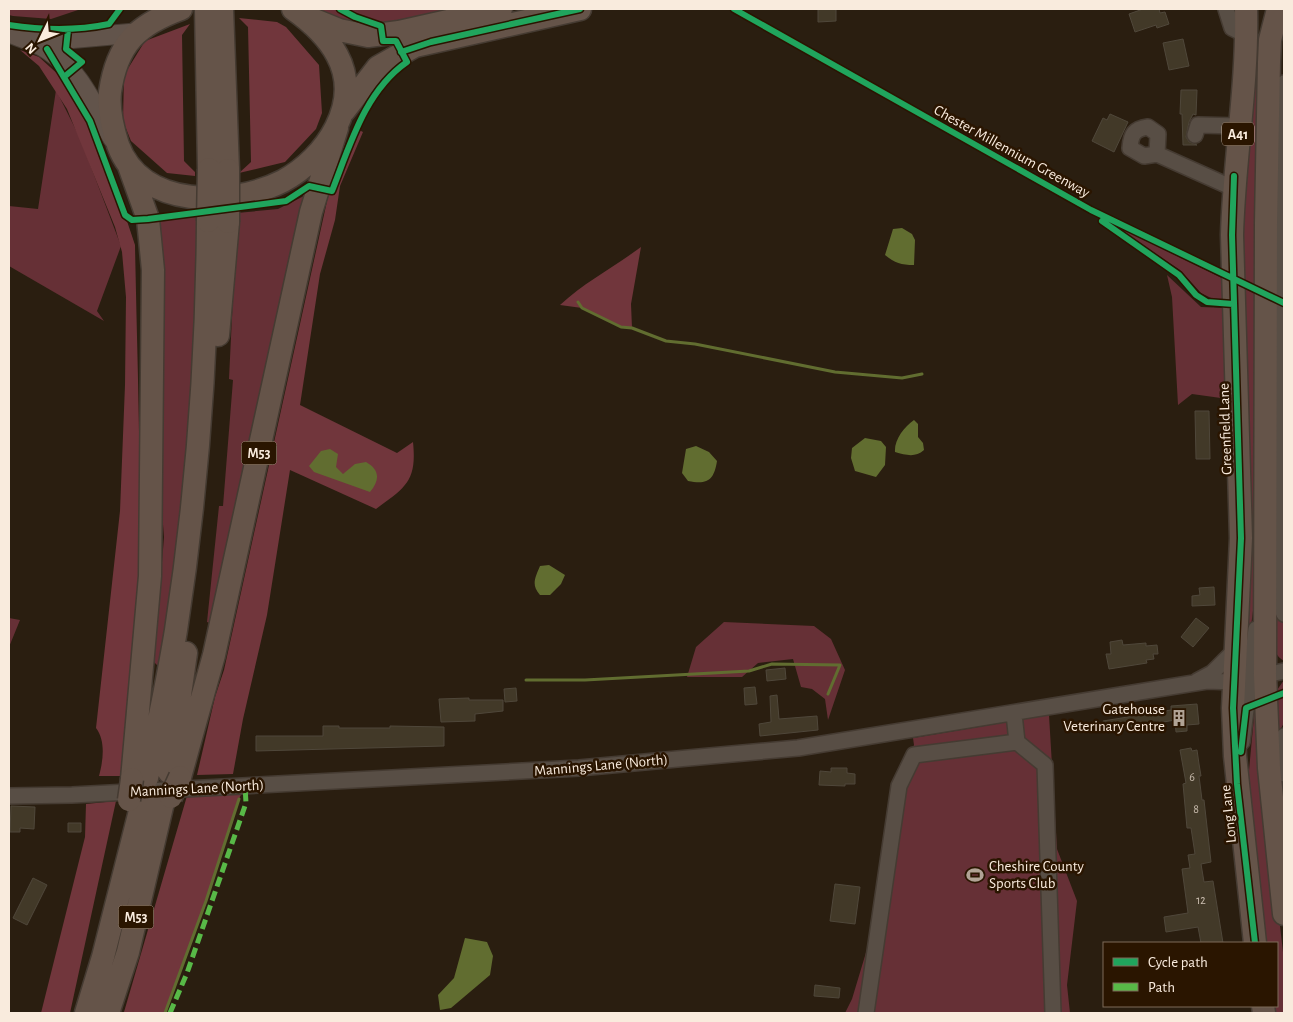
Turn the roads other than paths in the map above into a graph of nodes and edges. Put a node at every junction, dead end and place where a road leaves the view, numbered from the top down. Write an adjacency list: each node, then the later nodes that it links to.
1 (144, 9): 10 (highway)
2 (181, 9): 10 (highway)
3 (502, 9): 8 (highway)
4 (580, 9): 14 (highway)
5 (1226, 9): 12 (street)
6 (1246, 9): 12 (highway, Greenfield Lane / A41)
7 (1278, 9): 22 (highway, A41)
8 (296, 11): 14 (highway)
9 (214, 13): 28 (highway, M53, bridge)
10 (137, 32): 11 (main road); 18 (highway)
11 (9, 33): 18 (main road)
12 (1246, 35): 15 (highway, Greenfield Lane / A41)
13 (1284, 83): 20 (street)
14 (340, 120): 18 (highway); 28 (highway, M53)
15 (1239, 126): 16 (street); 19 (highway, Greenfield Lane / A41)
16 (1195, 135)
17 (1157, 154): 19 (street)
18 (126, 161): 28 (highway, M53)
19 (1233, 188): 21 (highway, Greenfield Lane / A41)
20 (1284, 614)
21 (1237, 648): 22 (highway, Greenfield Lane / A41); 23 (street, Mannings Lane (North))
22 (1259, 677): 23 (street, Mannings Lane (North)); 30 (highway, A41); 31 (highway, Long Lane / A41)
23 (1188, 684): 24 (street, Mannings Lane (North))
24 (1014, 714): 26 (street); 29 (street, Mannings Lane (North))
25 (1284, 736): 27 (street)
26 (1017, 742): 34 (street); 35 (street)
27 (1284, 774)
28 (154, 788): 32 (highway, M53); 33 (highway, M53)
29 (9, 796)
30 (1284, 914)
31 (1255, 942)
32 (86, 1013)
33 (108, 1013)
34 (866, 1013)
35 (1053, 1013)

